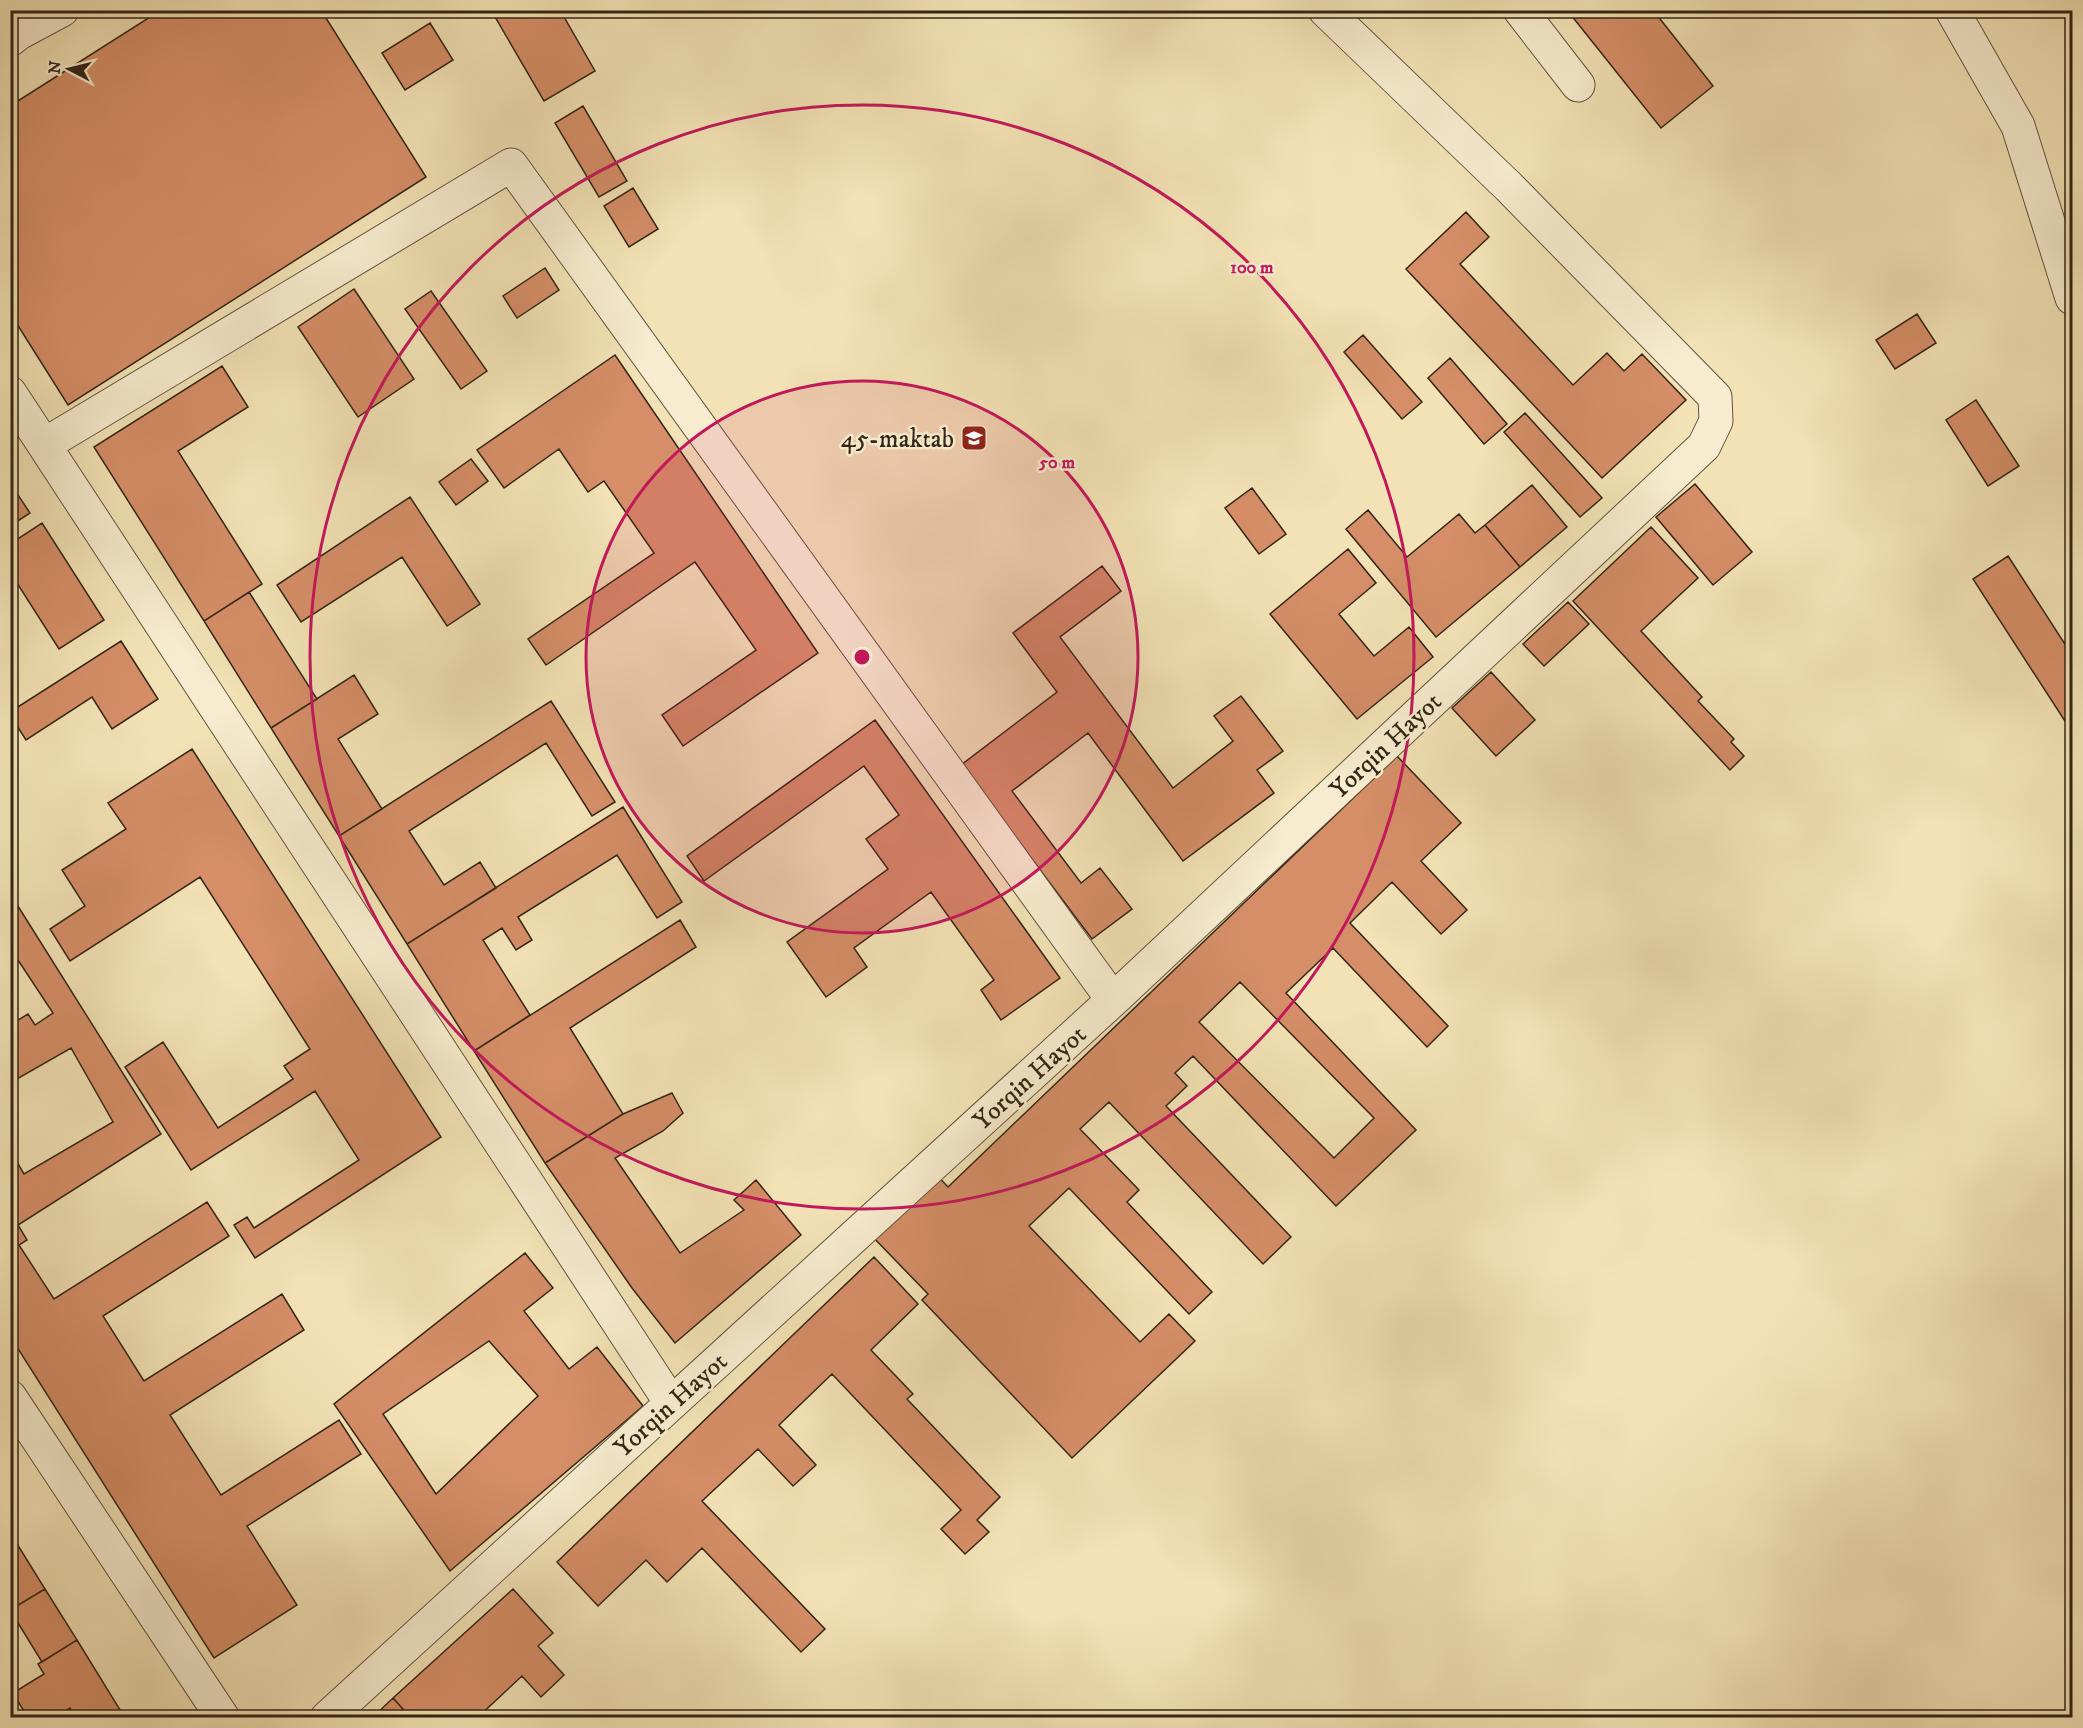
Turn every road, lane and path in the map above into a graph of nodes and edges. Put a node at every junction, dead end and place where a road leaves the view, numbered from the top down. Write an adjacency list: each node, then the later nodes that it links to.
1 (62, 10): 5 (street)
2 (1325, 10): 10 (street, Yorqin Hayot)
3 (1520, 10): 6 (street)
4 (1952, 10): 7 (street)
5 (13, 31)
6 (1578, 85)
7 (2073, 298)
8 (10, 393): 9 (street)
9 (44, 445): 10 (street); 12 (street)
10 (1113, 1000): 12 (street, Yorqin Hayot)
11 (10, 1397): 13 (street)
12 (671, 1403): 14 (street, Yorqin Hayot)
13 (223, 1718)
14 (327, 1718)

